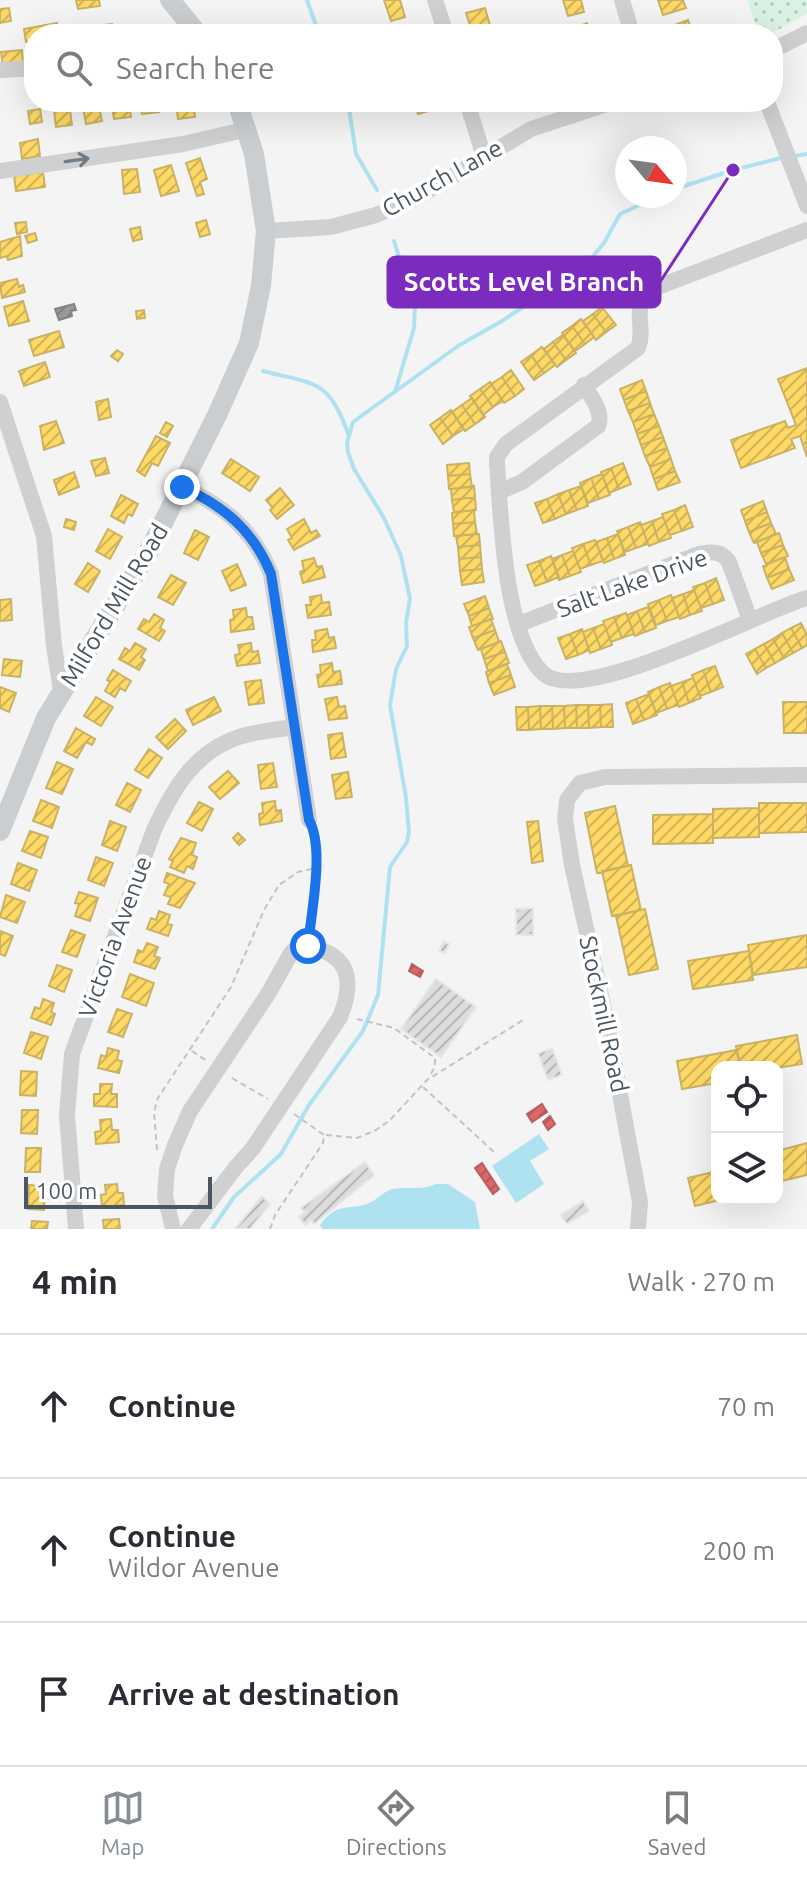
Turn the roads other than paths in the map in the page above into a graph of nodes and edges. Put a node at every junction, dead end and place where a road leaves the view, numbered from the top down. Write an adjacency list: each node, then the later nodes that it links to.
1 (170, 0): 4 (main road)
2 (435, 0): 5 (street)
3 (622, 0): 6 (street)
4 (190, 24)
5 (443, 24)
6 (629, 24)
7 (807, 33): 8 (street)
8 (783, 45)
9 (24, 68): 10 (street)
10 (0, 70)
11 (241, 112): 15 (main road, Milford Mill Road)
12 (470, 112): 16 (street)
13 (583, 112): 16 (street, Church Lane)
14 (771, 112): 18 (street)
15 (248, 129): 17 (street, one-way to 15); 20 (main road, Milford Mill Road)
16 (484, 157): 20 (street, Church Lane)
17 (0, 171)
18 (807, 206)
19 (807, 230): 21 (street)
20 (266, 231): 23 (main road, Milford Mill Road)
21 (584, 385): 24 (street); 24 (street)
22 (0, 402): 28 (street)
23 (182, 487): 28 (main road, Milford Mill Road); 29 (street)
24 (499, 492): 27 (street)
25 (807, 598): 26 (street)
26 (750, 620): 27 (street); 27 (street, Salt Lake Drive)
27 (519, 624)
28 (61, 691): 31 (main road, Milford Mill Road)
29 (294, 727): 32 (street); 34 (street, Victoria Avenue)
30 (807, 775): 37 (street, Stockmill Road)
31 (4, 810): 33 (main road, Milford Mill Road)
32 (309, 820)
33 (0, 831)
34 (76, 1229)
35 (173, 1229): 36 (street)
36 (189, 1229)
37 (638, 1229)

